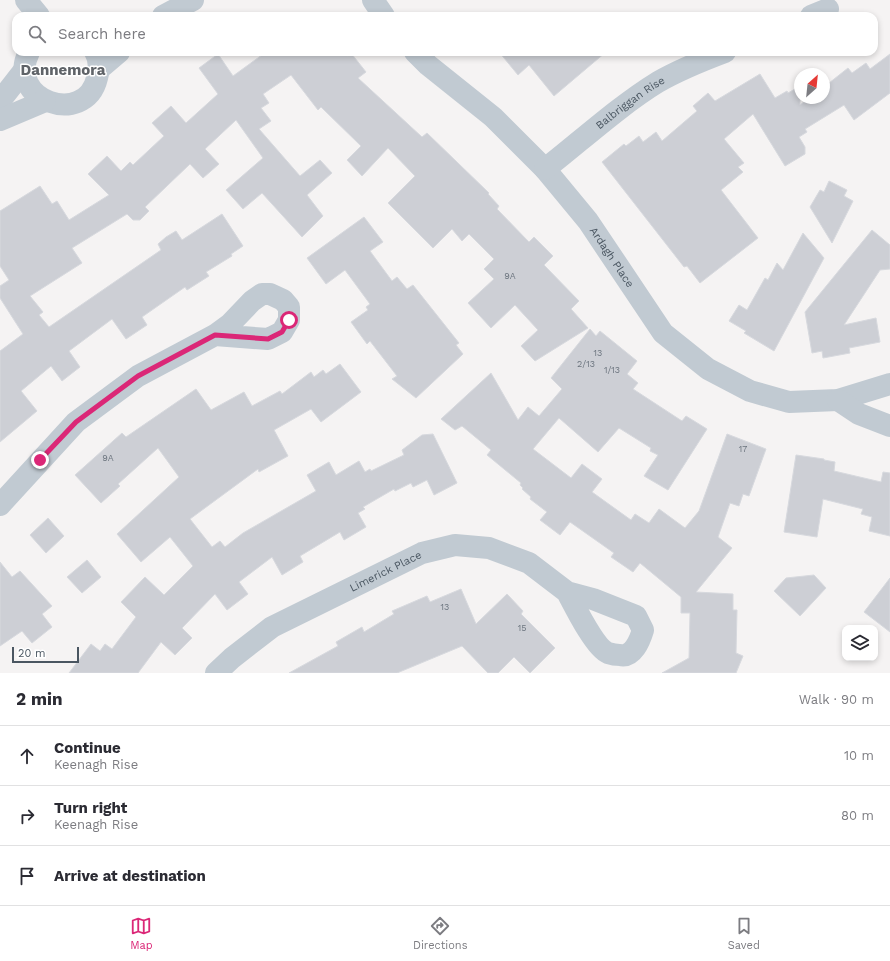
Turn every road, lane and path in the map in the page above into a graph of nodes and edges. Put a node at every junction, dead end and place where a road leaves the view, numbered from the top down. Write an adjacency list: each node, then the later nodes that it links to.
1 (19, 0): 5 (street)
2 (26, 0): 6 (street)
3 (193, 0): 7 (street)
4 (373, 0): 8 (street)
5 (23, 12)
6 (36, 12)
7 (170, 12)
8 (381, 12)
9 (108, 56): 13 (street)
10 (419, 56): 17 (street, Ardagh Place)
11 (714, 56): 17 (street, Balbriggan Rise)
12 (27, 60): 14 (street); 15 (street)
13 (97, 60): 15 (street)
14 (0, 101)
15 (45, 101): 16 (street)
16 (0, 120)
17 (545, 169): 20 (street, Ardagh Place)
18 (215, 335): 22 (street)
19 (890, 384): 20 (street, Ardagh Place)
20 (838, 400): 21 (street)
21 (890, 426)
22 (0, 506)
23 (567, 592): 24 (street, Limerick Place)
24 (216, 673)

